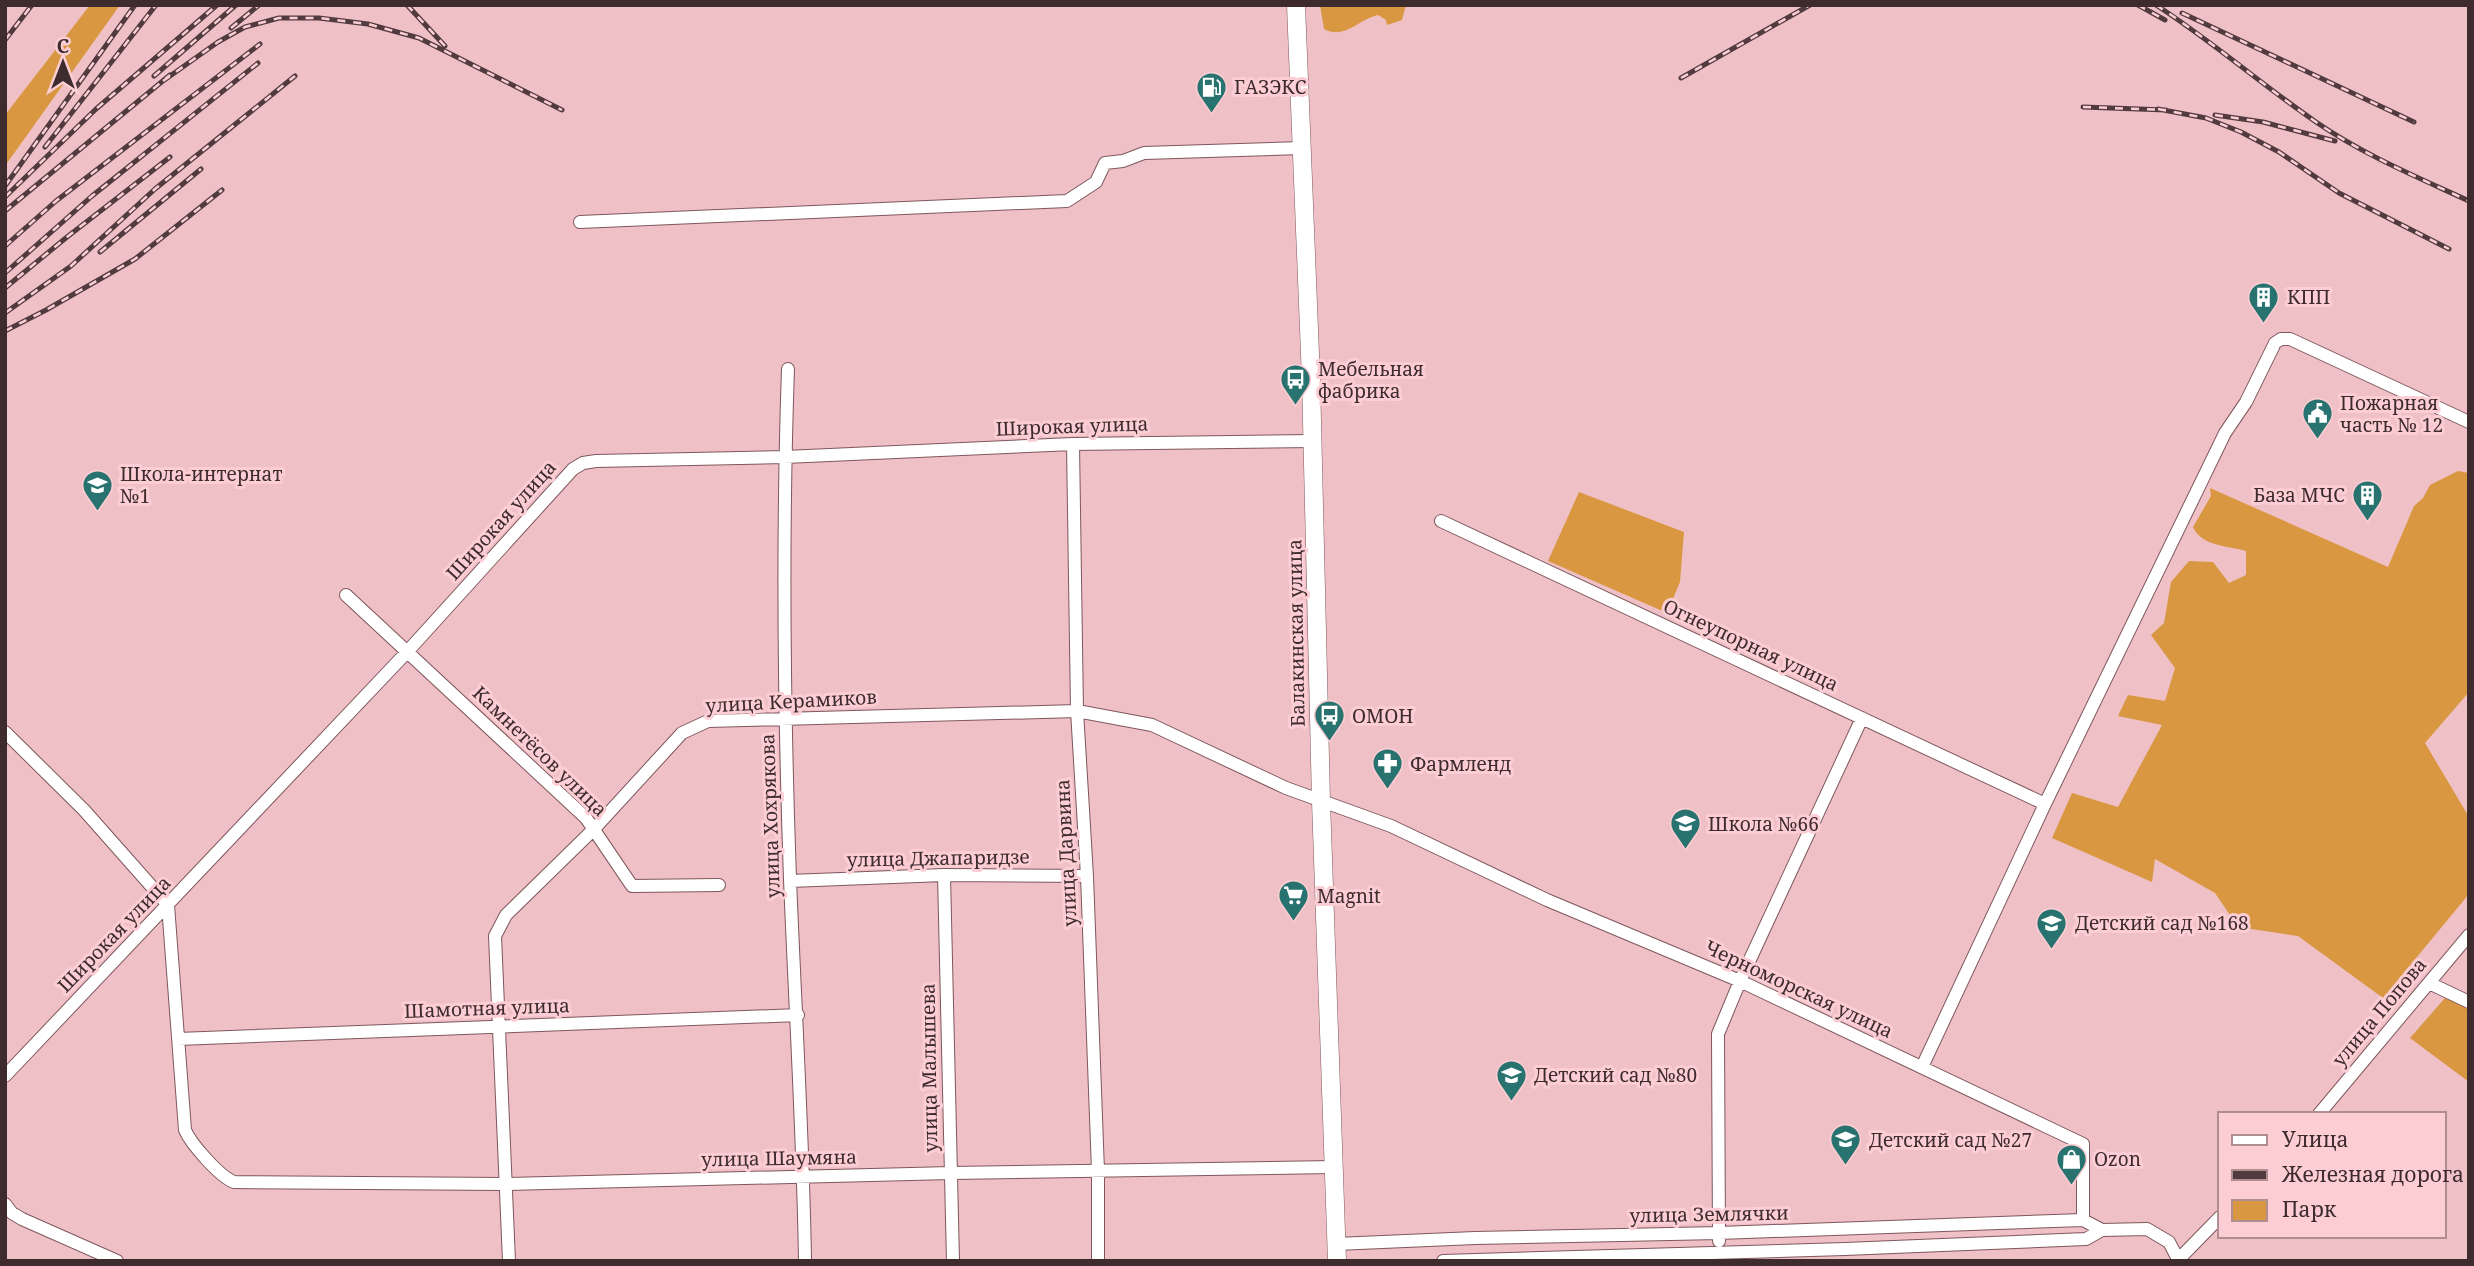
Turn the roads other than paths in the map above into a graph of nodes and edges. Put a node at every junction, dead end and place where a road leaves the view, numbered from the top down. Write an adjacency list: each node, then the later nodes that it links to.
1 (1296, 5): 2 (main road, Балакинская улица)
2 (1301, 148): 3 (street); 6 (main road, Балакинская улица)
3 (580, 222)
4 (788, 369): 8 (street, улица Хохрякова)
5 (2469, 422): 17 (street)
6 (1312, 442): 7 (street, Широкая улица); 16 (main road, Балакинская улица)
7 (1073, 444): 8 (street, Широкая улица); 12 (street, улица Дарвина)
8 (785, 457): 11 (street, Широкая улица); 13 (street, улица Хохрякова)
9 (1441, 521): 14 (street, Огнеупорная улица)
10 (346, 595): 11 (street, Камнетёсов улица)
11 (407, 652): 18 (street, Камнетёсов улица); 23 (street, Широкая улица)
12 (1077, 712): 13 (street, улица Керамиков); 16 (street, улица Керамиков); 20 (street, улица Дарвина)
13 (786, 718): 18 (street, улица Керамиков); 21 (street, улица Хохрякова)
14 (1862, 718): 17 (street, Огнеупорная улица); 25 (street)
15 (5, 732): 23 (street)
16 (1321, 801): 25 (street, Черноморская улица); 34 (main road, Балакинская улица)
17 (2045, 804): 31 (street)
18 (594, 829): 22 (street, Камнетёсов улица); 29 (street, улица Керамиков)
19 (944, 875): 20 (street, улица Джапаридзе); 21 (street, улица Джапаридзе); 36 (street, улица Малышева)
20 (1087, 876): 35 (street, улица Дарвина)
21 (790, 881): 28 (street, улица Хохрякова)
22 (719, 885)
23 (168, 905): 30 (street); 32 (street, Широкая улица)
24 (2469, 935): 26 (street, улица Попова)
25 (1740, 981): 31 (street, Черноморская улица); 44 (street)
26 (2429, 983): 27 (street); 33 (street, улица Попова)
27 (2469, 1002)
28 (797, 1015): 29 (street, Шамотная улица); 37 (street, улица Хохрякова)
29 (500, 1026): 30 (street, Шамотная улица); 38 (street, улица Керамиков)
30 (178, 1039): 38 (street, улица Шаумяна)
31 (1922, 1067): 41 (street, Черноморская улица)
32 (5, 1076)
33 (2321, 1112)
34 (1334, 1167): 35 (street, улица Шаумяна); 46 (main road, Балакинская улица)
35 (1098, 1171): 36 (street, улица Шаумяна); 55 (street, улица Дарвина)
36 (951, 1173): 37 (street, улица Шаумяна); 54 (street, улица Малышева)
37 (804, 1177): 38 (street, улица Шаумяна); 53 (street, улица Хохрякова)
38 (506, 1184): 52 (street, улица Керамиков)
39 (5, 1204): 51 (street)
40 (2218, 1219): 49 (street)
41 (2083, 1220): 42 (street, улица Землячки); 43 (street)
42 (1844, 1229): 44 (street, улица Землячки); 48 (street)
43 (2102, 1230): 48 (street, улица Землячки); 49 (street)
44 (1719, 1234): 45 (street, улица Землячки); 47 (street)
45 (1475, 1238): 46 (street, улица Землячки); 50 (street)
46 (1337, 1252)
47 (1719, 1252): 48 (street, улица Землячки); 50 (street, улица Землячки)
48 (1845, 1255)
49 (2178, 1259)
50 (1477, 1260): 56 (street, улица Землячки)
51 (117, 1261)
52 (509, 1261)
53 (805, 1261)
54 (953, 1261)
55 (1098, 1261)
56 (1443, 1261)

